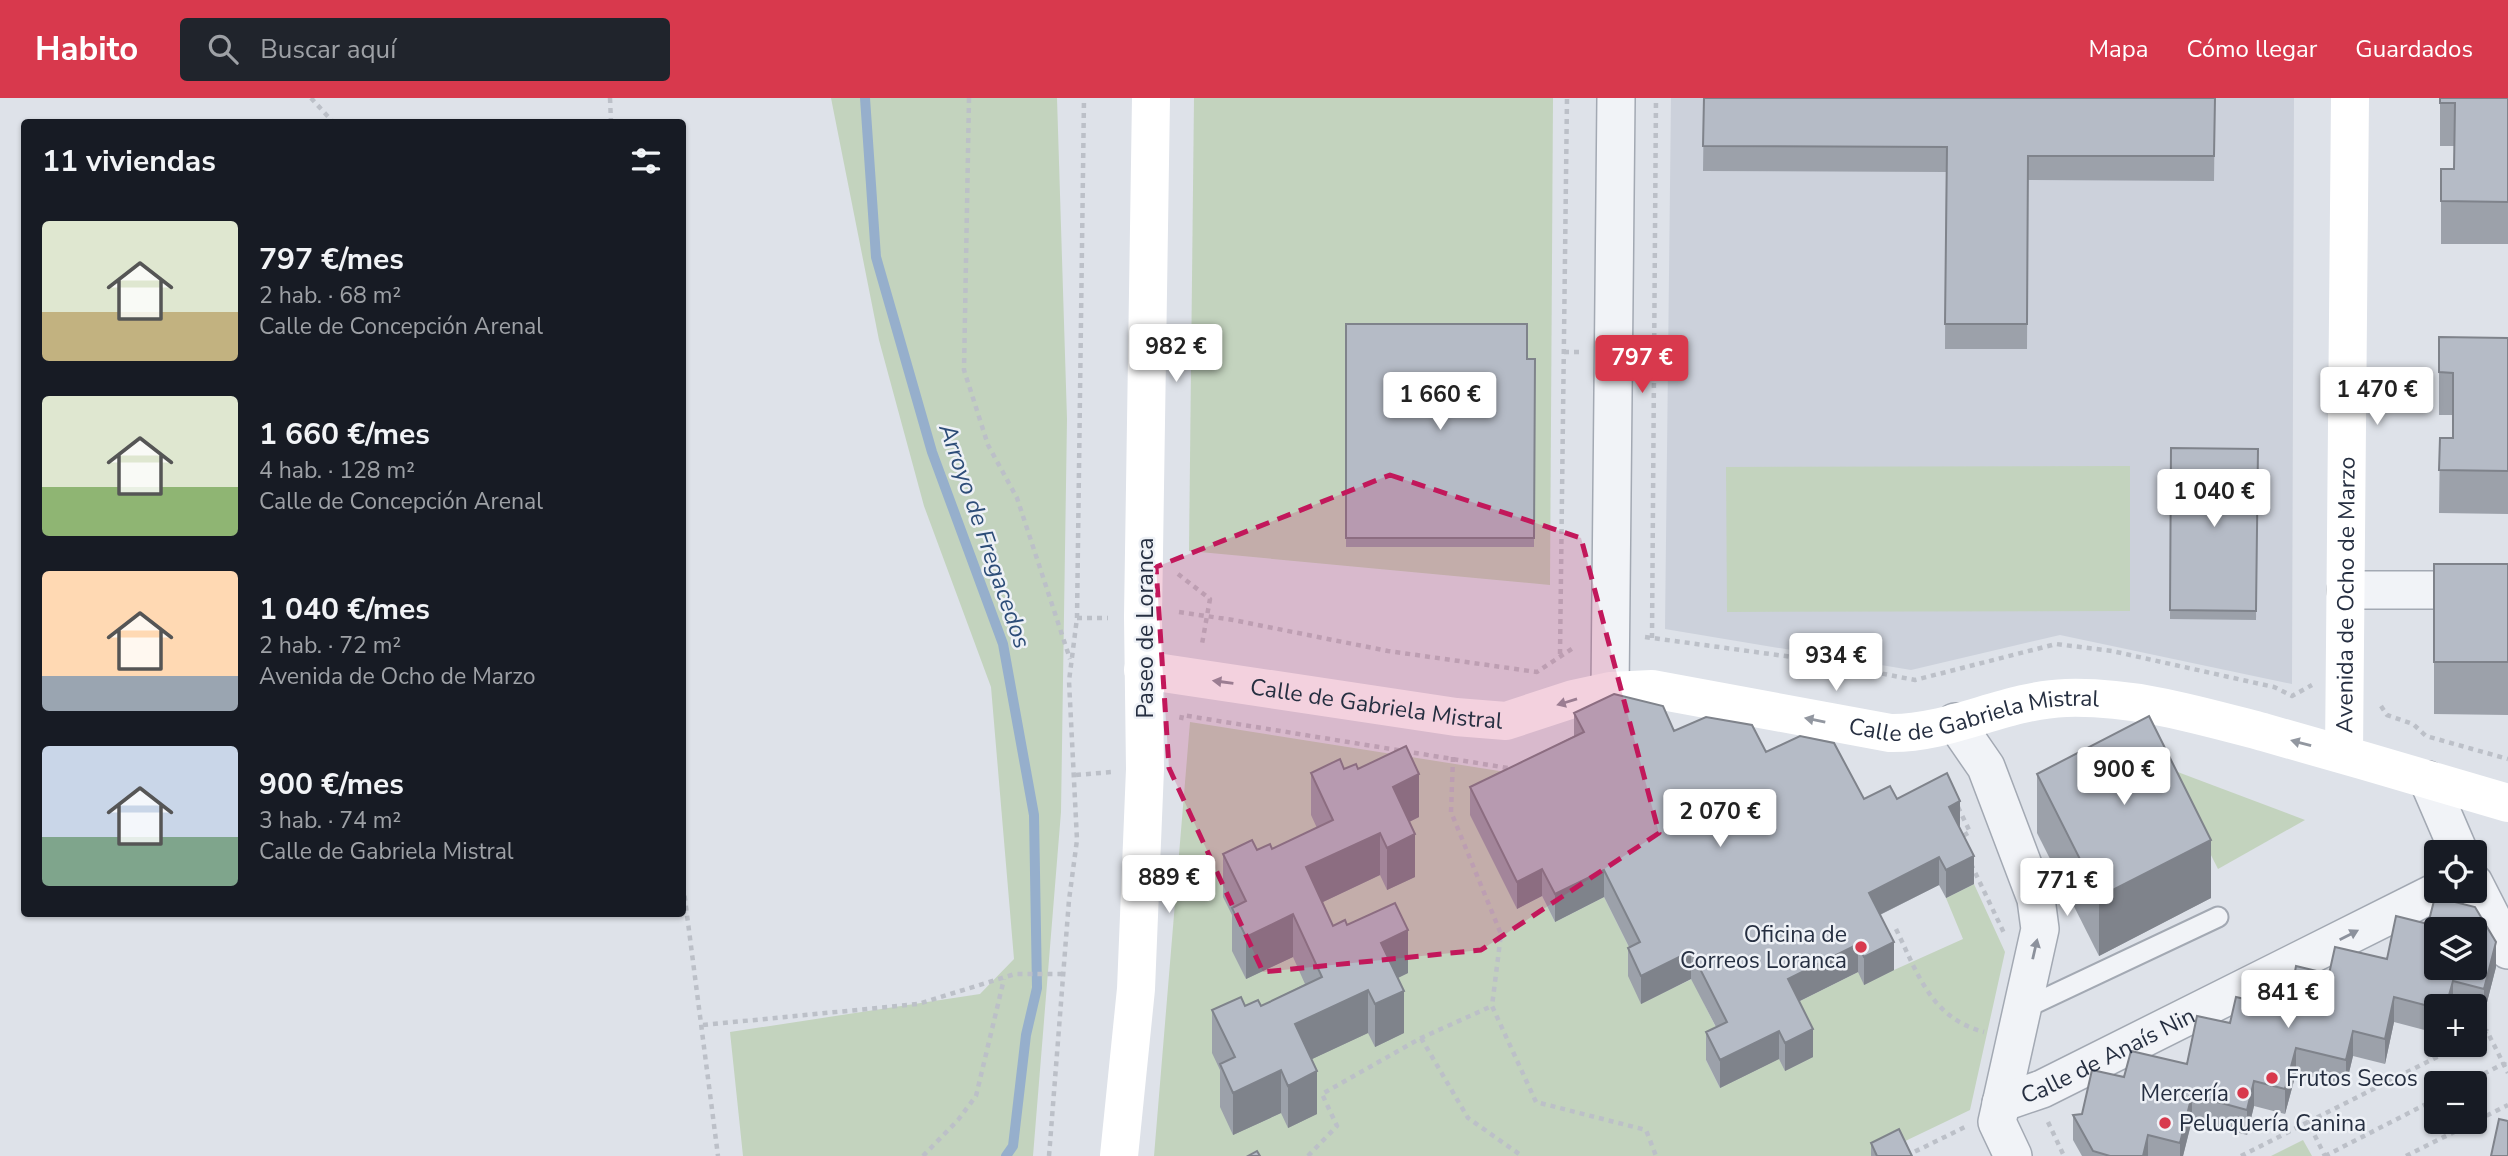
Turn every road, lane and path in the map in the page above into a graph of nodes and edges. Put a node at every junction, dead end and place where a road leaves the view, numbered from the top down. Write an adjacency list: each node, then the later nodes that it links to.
1 (312, 98): 10 (path)
2 (610, 98): 11 (path)
3 (969, 98): 19 (path)
4 (1084, 98): 15 (path)
5 (1151, 98): 14 (street, Paseo de Loranca)
6 (1567, 98): 18 (path)
7 (1616, 98): 16 (street)
8 (1656, 98): 17 (path)
9 (2350, 98): 12 (street, Avenida de Ocho de Marzo)
10 (330, 119)
11 (611, 119)
12 (2346, 590): 13 (street); 21 (street, Avenida de Ocho de Marzo)
13 (2508, 590)
14 (1143, 617): 15 (path); 18 (path); 20 (street, Paseo de Loranca)
15 (1077, 618): 19 (path)
16 (1611, 632): 17 (path); 18 (path); 22 (street)
17 (1652, 638): 21 (path)
18 (1560, 655)
19 (1072, 663): 40 (path)
20 (1143, 670): 23 (street, Calle de Gabriela Mistral, one-way to 20); 58 (street, Paseo de Loranca)
21 (2345, 678): 25 (street, Avenida de Ocho de Marzo); 26 (path)
22 (1610, 691): 23 (street, Calle de Gabriela Mistral, one-way to 23); 24 (street, Calle de Gabriela Mistral, one-way to 22)
23 (1456, 717): 42 (path)
24 (1955, 722): 25 (street, Calle de Gabriela Mistral, one-way to 24); 43 (street, Calle de Anaís Nin, one-way to 24)
25 (2344, 754): 27 (street, Calle de Gabriela Mistral)
26 (2508, 759)
27 (2428, 780): 29 (street, Calle de Gabriela Mistral); 30 (street)
28 (1954, 798): 31 (path)
29 (2508, 803)
30 (2454, 840)
31 (1965, 850)
32 (1970, 862): 38 (path)
33 (2424, 898): 53 (street, Calle de Anaís Nin, one-way to 33)
34 (2484, 903): 39 (street)
35 (686, 905): 44 (path)
36 (2218, 917): 43 (lane)
37 (1896, 929): 43 (path)
38 (2005, 936)
39 (2508, 950)
40 (1065, 974): 41 (path); 57 (path)
41 (1004, 978): 44 (path); 56 (path)
42 (1492, 1006): 46 (path); 61 (path)
43 (2018, 1025): 53 (street, Calle de Anaís Nin)
44 (703, 1026): 55 (path)
45 (2487, 1031): 48 (path)
46 (1421, 1038): 59 (path); 60 (path)
47 (2436, 1057): 54 (path)
48 (2506, 1065): 49 (path); 50 (path)
49 (2508, 1073)
50 (2487, 1074)
51 (2424, 1105): 65 (path)
52 (2508, 1105): 66 (path)
53 (1981, 1121): 62 (path); 63 (street, Calle de Anaís Nin)
54 (2308, 1122): 64 (path); 65 (path)
55 (718, 1156)
56 (923, 1156)
57 (1049, 1156)
58 (1119, 1156)
59 (1308, 1156)
60 (1522, 1156)
61 (1656, 1156)
62 (1906, 1156)
63 (2013, 1156)
64 (2241, 1156)
65 (2325, 1156)
66 (2406, 1156)

